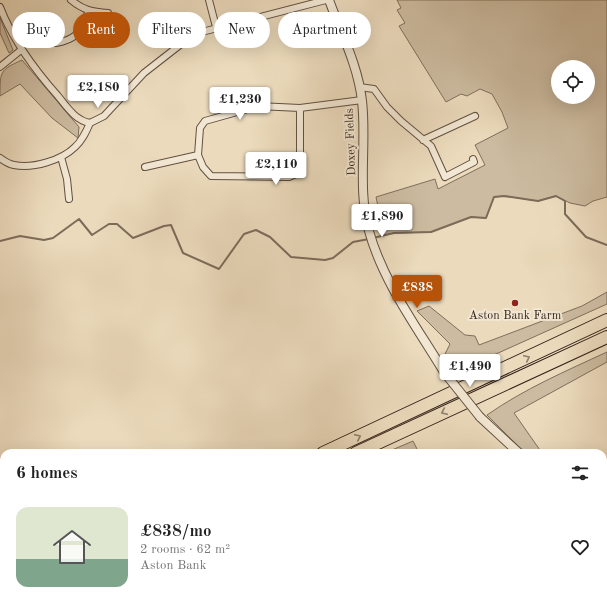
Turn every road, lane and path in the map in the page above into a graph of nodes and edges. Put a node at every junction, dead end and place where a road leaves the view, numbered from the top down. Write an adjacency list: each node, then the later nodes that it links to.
1 (71, 0): 6 (street)
2 (209, 0): 9 (street)
3 (326, 0): 8 (street)
4 (329, 0): 14 (street)
5 (0, 7): 12 (street)
6 (88, 11): 7 (street); 11 (street)
7 (98, 12)
8 (270, 14)
9 (214, 19)
10 (214, 28): 18 (street)
11 (65, 42)
12 (21, 50): 13 (street); 18 (street)
13 (0, 67)
14 (359, 87): 15 (street); 19 (street)
15 (362, 100): 16 (street, Doxey Fields); 30 (street, Doxey Fields, bridge)
16 (300, 108): 20 (street, Doxey Fields); 20 (street)
17 (475, 116): 19 (street)
18 (90, 124): 21 (street)
19 (423, 140): 23 (street)
20 (198, 155): 24 (street)
21 (61, 157): 22 (street); 25 (street)
22 (0, 158)
23 (473, 159)
24 (145, 167)
25 (69, 199)
26 (607, 320): 28 (highway, one-way to 26)
27 (607, 337): 29 (highway, one-way to 29)
28 (332, 449)
29 (365, 449)
30 (515, 449)

